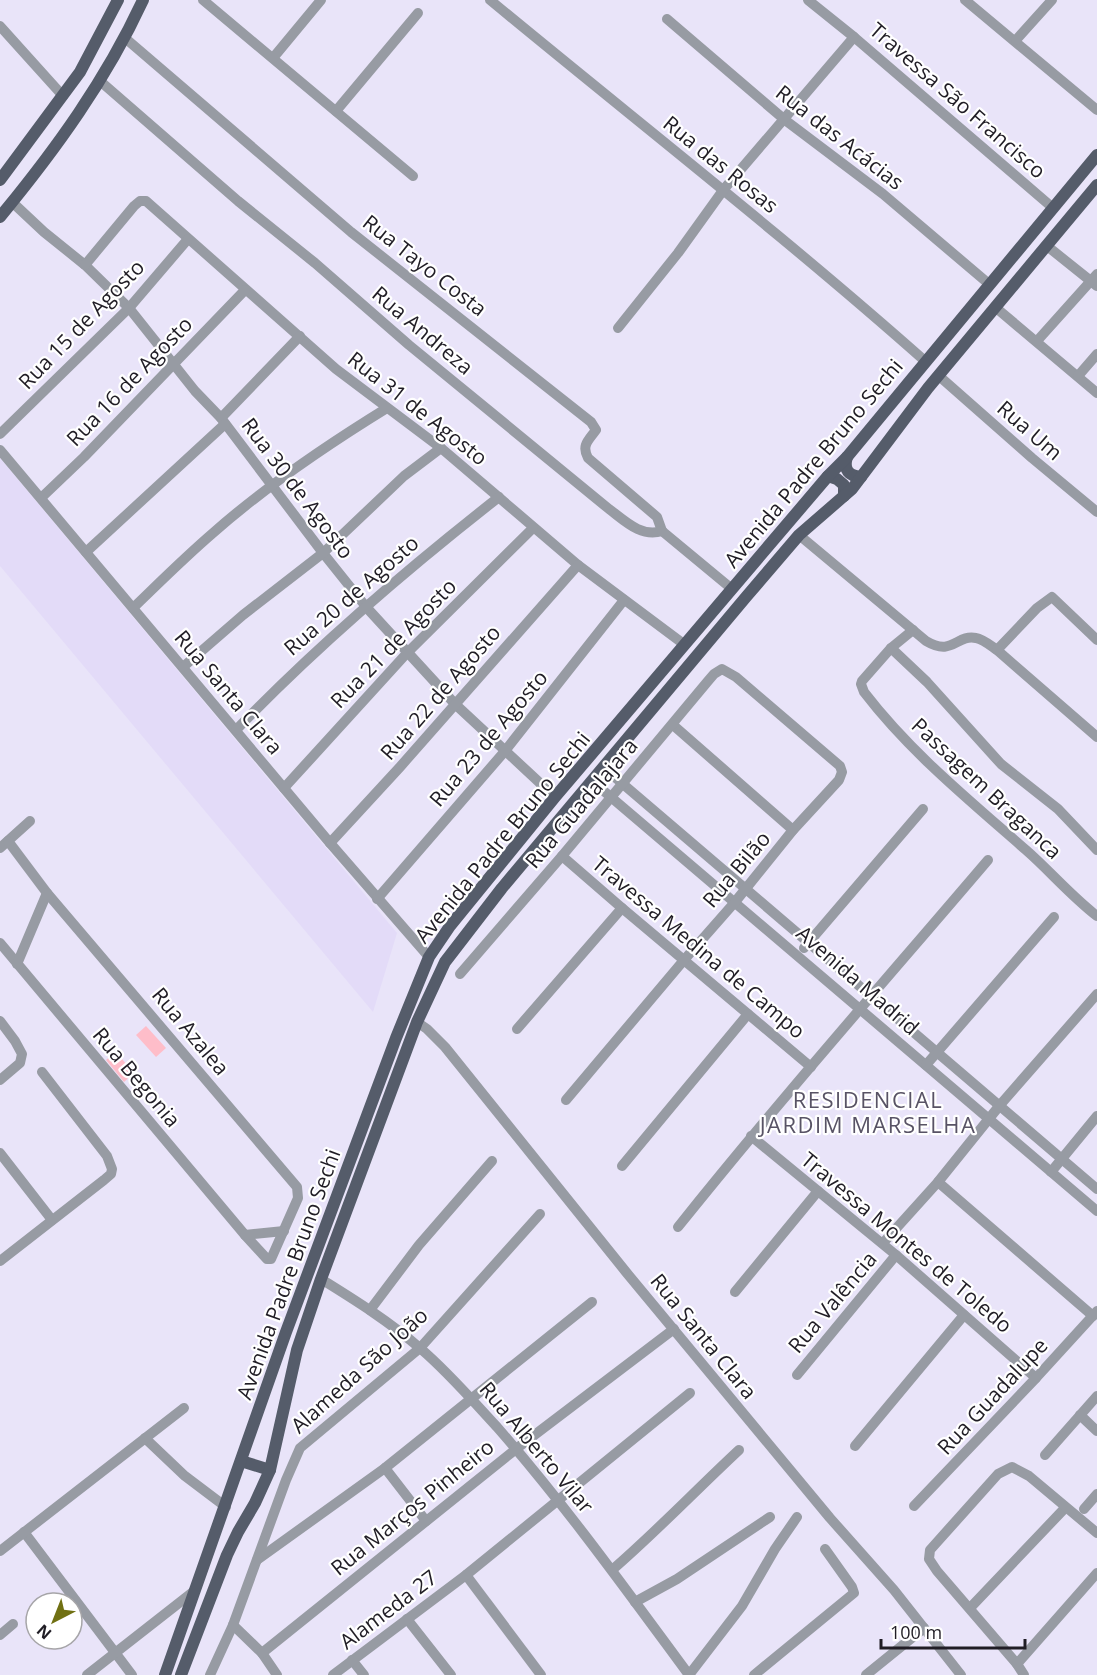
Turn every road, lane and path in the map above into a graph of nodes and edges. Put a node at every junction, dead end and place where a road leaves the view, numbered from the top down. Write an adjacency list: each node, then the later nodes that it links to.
1 (118, 0): 17 (main road)
2 (143, 0): 13 (main road)
3 (321, 0): 15 (street)
4 (490, 0): 25 (street, Rua das Rosas)
5 (808, 0): 12 (street, Travessa São Francisco)
6 (965, 0): 14 (street)
7 (1052, 0): 14 (street)
8 (208, 2): 15 (street)
9 (418, 14): 19 (street)
10 (667, 19): 20 (street, Rua das Acácias)
11 (0, 26): 17 (street)
12 (854, 37): 20 (street); 27 (street, Travessa São Francisco)
13 (125, 38): 16 (main road); 60 (street, Rua Tayo Costa)
14 (1016, 40): 18 (street)
15 (273, 58): 19 (street)
16 (100, 81): 26 (main road); 60 (street, Rua Andreza)
17 (63, 96): 23 (main road)
18 (1097, 110)
19 (336, 111): 22 (street)
20 (785, 120): 25 (street); 33 (street, Rua das Acácias)
21 (1097, 155): 27 (main road, Avenida Padre Bruno Sechi)
22 (413, 176)
23 (0, 180)
24 (1097, 185): 30 (main road, Avenida Padre Bruno Sechi)
25 (724, 189): 37 (street); 41 (street, Rua das Rosas)
26 (12, 202): 28 (main road); 31 (street, Rua 30 de Agosto)
27 (1053, 208): 33 (main road, Avenida Padre Bruno Sechi)
28 (0, 217)
29 (188, 239): 31 (street, Rua 31 de Agosto); 34 (street, Rua 31 de Agosto); 36 (street, Rua 15 de Agosto)
30 (1047, 246): 32 (street); 35 (main road, Avenida Padre Bruno Sechi)
31 (85, 265): 36 (street, Rua 30 de Agosto)
32 (1095, 280): 39 (street)
33 (989, 284): 41 (main road, Avenida Padre Bruno Sechi)
34 (245, 290): 38 (street, Rua 31 de Agosto); 42 (street, Rua 16 de Agosto)
35 (995, 307): 39 (street); 43 (main road, Avenida Padre Bruno Sechi)
36 (129, 308): 42 (street, Rua 30 de Agosto); 48 (street, Rua 15 de Agosto)
37 (618, 328)
38 (300, 336): 46 (street, Rua 31 de Agosto); 47 (street)
39 (1037, 342): 44 (street)
40 (1097, 354): 44 (street)
41 (925, 361): 51 (main road, Avenida Padre Bruno Sechi)
42 (173, 364): 47 (street, Rua 30 de Agosto); 57 (street, Rua 16 de Agosto)
43 (939, 376): 53 (main road, Avenida Padre Bruno Sechi); 58 (street, Rua Um)
44 (1078, 376): 45 (street)
45 (1097, 393)
46 (387, 408): 49 (street, Rua 31 de Agosto); 54 (street)
47 (223, 421): 54 (street, Rua 30 de Agosto); 62 (street)
48 (0, 434)
49 (441, 448): 56 (street, Rua 31 de Agosto); 63 (street)
50 (0, 450): 57 (street, Rua Santa Clara)
51 (847, 457): 52 (main road, Avenida Padre Bruno Sechi); 53 (main road)
52 (828, 477): 55 (main road); 65 (main road, Avenida Padre Bruno Sechi)
53 (861, 477): 55 (main road, Avenida Padre Bruno Sechi)
54 (272, 487): 63 (street, Rua 30 de Agosto); 67 (street)
55 (844, 496): 61 (main road, Avenida Padre Bruno Sechi)
56 (499, 497): 59 (street, Rua 31 de Agosto); 68 (street, Rua 20 de Agosto)
57 (41, 498): 62 (street, Rua Santa Clara)
58 (1097, 512)
59 (533, 528): 64 (street, Rua 31 de Agosto); 74 (street, Rua 21 de Agosto)
60 (662, 531): 65 (street)
61 (800, 535): 69 (street); 82 (main road, Avenida Padre Bruno Sechi)
62 (86, 552): 67 (street, Rua Santa Clara)
63 (322, 553): 68 (street, Rua 30 de Agosto); 75 (street)
64 (578, 565): 66 (street, Rua 31 de Agosto); 77 (street, Rua 22 de Agosto)
65 (732, 589): 71 (main road, Avenida Padre Bruno Sechi)
66 (624, 600): 71 (street, Rua 31 de Agosto); 81 (street, Rua 23 de Agosto)
67 (133, 608): 75 (street, Rua Santa Clara)
68 (367, 608): 74 (street, Rua 30 de Agosto); 79 (street, Rua 20 de Agosto)
69 (913, 630): 72 (street); 73 (street)
70 (1097, 640): 73 (street)
71 (686, 645): 86 (main road, Avenida Padre Bruno Sechi)
72 (891, 648): 93 (street); 101 (street, Passagem Braganca)
73 (997, 650): 80 (street)
74 (407, 652): 77 (street, Rua 30 de Agosto); 85 (street, Rua 21 de Agosto)
75 (183, 667): 79 (street, Rua Santa Clara)
76 (735, 677): 78 (street, Rua Guadalajara); 90 (street, Rua Bilão)
77 (455, 704): 81 (street, Rua 30 de Agosto); 91 (street, Rua 22 de Agosto)
78 (673, 725): 84 (street, Rua Guadalajara); 90 (street)
79 (236, 730): 85 (street, Rua Santa Clara)
80 (1097, 737)
81 (506, 751): 86 (street, Rua 30 de Agosto); 98 (street, Rua 23 de Agosto)
82 (603, 767): 83 (main road, Avenida Padre Bruno Sechi); 84 (street, Avenida Madrid)
83 (592, 781): 87 (street, Avenida Madrid); 115 (main road, Avenida Padre Bruno Sechi)
84 (622, 784): 87 (street, Rua Guadalajara); 96 (street, Avenida Madrid)
85 (284, 788): 91 (street, Rua Santa Clara)
86 (555, 797): 106 (main road, Avenida Padre Bruno Sechi)
87 (611, 797): 94 (street, Rua Guadalajara); 99 (street, Avenida Madrid)
88 (923, 809): 103 (street)
89 (30, 821): 92 (street)
90 (793, 830): 96 (street, Rua Bilão)
91 (330, 843): 98 (street, Rua Santa Clara)
92 (4, 845): 97 (street, Rua Azalea)
93 (1097, 850)
94 (562, 856): 100 (street, Travessa Medina de Campo); 109 (street, Rua Guadalajara)
95 (988, 860): 111 (street)
96 (745, 890): 99 (street, Rua Bilão); 103 (street, Avenida Madrid)
97 (47, 893): 108 (street); 139 (street, Rua Azalea)
98 (377, 899): 106 (street, Rua Santa Clara)
99 (735, 902): 105 (street, Avenida Madrid); 107 (street, Rua Bilão)
100 (622, 908): 107 (street, Travessa Medina de Campo); 116 (street)
101 (1097, 916)
102 (1054, 917): 117 (street)
103 (808, 942): 105 (street); 111 (street, Avenida Madrid)
104 (0, 943): 108 (street, Rua Begonia)
105 (798, 955): 112 (street, Avenida Madrid)
106 (429, 957): 166 (main road, Avenida Padre Bruno Sechi)
107 (684, 960): 113 (street, Travessa Medina de Campo); 122 (street, Rua Bilão)
108 (17, 964): 140 (street, Rua Begonia)
109 (460, 974)
110 (1097, 994): 123 (street, Rua Valência)
111 (872, 997): 112 (street); 117 (street, Avenida Madrid)
112 (862, 1010): 118 (street, Avenida Madrid); 119 (street)
113 (748, 1014): 119 (street, Travessa Medina de Campo); 130 (street)
114 (0, 1022): 121 (street)
115 (417, 1022): 145 (main road, Avenida Padre Bruno Sechi); 151 (street, Rua Santa Clara)
116 (517, 1029)
117 (937, 1052): 118 (street); 123 (street, Avenida Madrid)
118 (926, 1065): 125 (street, Avenida Madrid)
119 (811, 1067): 126 (street)
120 (42, 1072): 137 (street)
121 (0, 1080)
122 (566, 1100)
123 (1000, 1105): 125 (street, Rua Valência); 128 (street, Avenida Madrid)
124 (1097, 1116): 128 (street)
125 (990, 1119): 131 (street, Avenida Madrid); 132 (street, Rua Valência)
126 (751, 1136): 134 (street, Travessa Montes de Toledo); 138 (street)
127 (0, 1152): 137 (street)
128 (1061, 1159): 131 (street); 133 (street, Avenida Madrid)
129 (492, 1161): 148 (street)
130 (622, 1166)
131 (1051, 1172): 135 (street, Avenida Madrid)
132 (938, 1182): 141 (street, Rua Valência); 149 (street)
133 (1097, 1190)
134 (818, 1191): 141 (street, Travessa Montes de Toledo); 146 (street)
135 (1097, 1210)
136 (540, 1214): 152 (street, Alameda São João)
137 (52, 1220): 144 (street)
138 (678, 1227)
139 (284, 1231): 140 (street); 143 (street, Rua Azalea)
140 (245, 1235): 143 (street, Rua Begonia)
141 (883, 1244): 142 (street, Travessa Montes de Toledo)
142 (896, 1255): 150 (street, Travessa Montes de Toledo); 153 (street, Rua Valência)
143 (273, 1257)
144 (0, 1261)
145 (321, 1279): 148 (street, Rua Alberto Vilar); 168 (main road, Avenida Padre Bruno Sechi)
146 (735, 1292)
147 (592, 1302): 157 (street)
148 (370, 1310): 152 (street, Rua Alberto Vilar)
149 (1095, 1313): 154 (street, Rua Guadalupe)
150 (964, 1315): 154 (street, Travessa Montes de Toledo); 162 (street)
151 (674, 1329): 163 (street, Rua Marços Pinheiro); 192 (street, Rua Santa Clara)
152 (420, 1348): 157 (street, Rua Alberto Vilar); 182 (street, Alameda São João)
153 (797, 1375)
154 (1036, 1378): 171 (street, Rua Guadalupe)
155 (690, 1393): 170 (street, Alameda 27)
156 (1097, 1396): 159 (street)
157 (472, 1399): 163 (street, Rua Alberto Vilar); 167 (street)
158 (184, 1408): 161 (street)
159 (1080, 1415): 160 (street); 165 (street)
160 (1097, 1431)
161 (146, 1438): 172 (street); 178 (street)
162 (855, 1446)
163 (516, 1449): 170 (street, Rua Alberto Vilar); 177 (street, Rua Marços Pinheiro)
164 (739, 1450): 183 (street)
165 (1045, 1455)
166 (241, 1461): 168 (main road); 172 (main road, Avenida Padre Bruno Sechi)
167 (385, 1468): 177 (street); 182 (street)
168 (270, 1470): 201 (main road, Avenida Padre Bruno Sechi)
169 (1097, 1494): 174 (street)
170 (557, 1499): 183 (street, Rua Alberto Vilar); 185 (street, Alameda 27)
171 (914, 1506)
172 (226, 1507): 186 (main road, Avenida Padre Bruno Sechi)
173 (1065, 1508): 179 (street); 188 (street); 188 (street)
174 (1084, 1509)
175 (770, 1517): 187 (street)
176 (797, 1517): 208 (street)
177 (426, 1521): 195 (street, Rua Marços Pinheiro)
178 (24, 1532): 181 (street); 194 (street)
179 (1097, 1533)
180 (825, 1549): 209 (street)
181 (0, 1551)
182 (257, 1560): 191 (street, Alameda São João)
183 (612, 1570): 187 (street, Rua Alberto Vilar)
184 (1097, 1574): 197 (street)
185 (466, 1575): 189 (street, Alameda 27); 207 (street)
186 (193, 1592): 194 (street); 200 (main road, Avenida Padre Bruno Sechi)
187 (635, 1602): 208 (street, Rua Alberto Vilar)
188 (970, 1608): 197 (street)
189 (407, 1618): 196 (street, Alameda 27); 206 (street)
190 (13, 1624): 193 (street)
191 (233, 1625): 195 (street); 202 (street, Alameda São João)
192 (924, 1628): 210 (street); 211 (street, Rua Santa Clara)
193 (0, 1635)
194 (115, 1653): 198 (street); 199 (street)
195 (262, 1653): 203 (street)
196 (352, 1660): 204 (street, Alameda 27); 205 (street)
197 (1017, 1664): 212 (street)
198 (87, 1675)
199 (132, 1675)
200 (165, 1675)
201 (181, 1675)
202 (210, 1675)
203 (277, 1675)
204 (333, 1675)
205 (364, 1675)
206 (451, 1675)
207 (541, 1675)
208 (689, 1675)
209 (754, 1675)
210 (866, 1675)
211 (961, 1675)
212 (1024, 1675)

